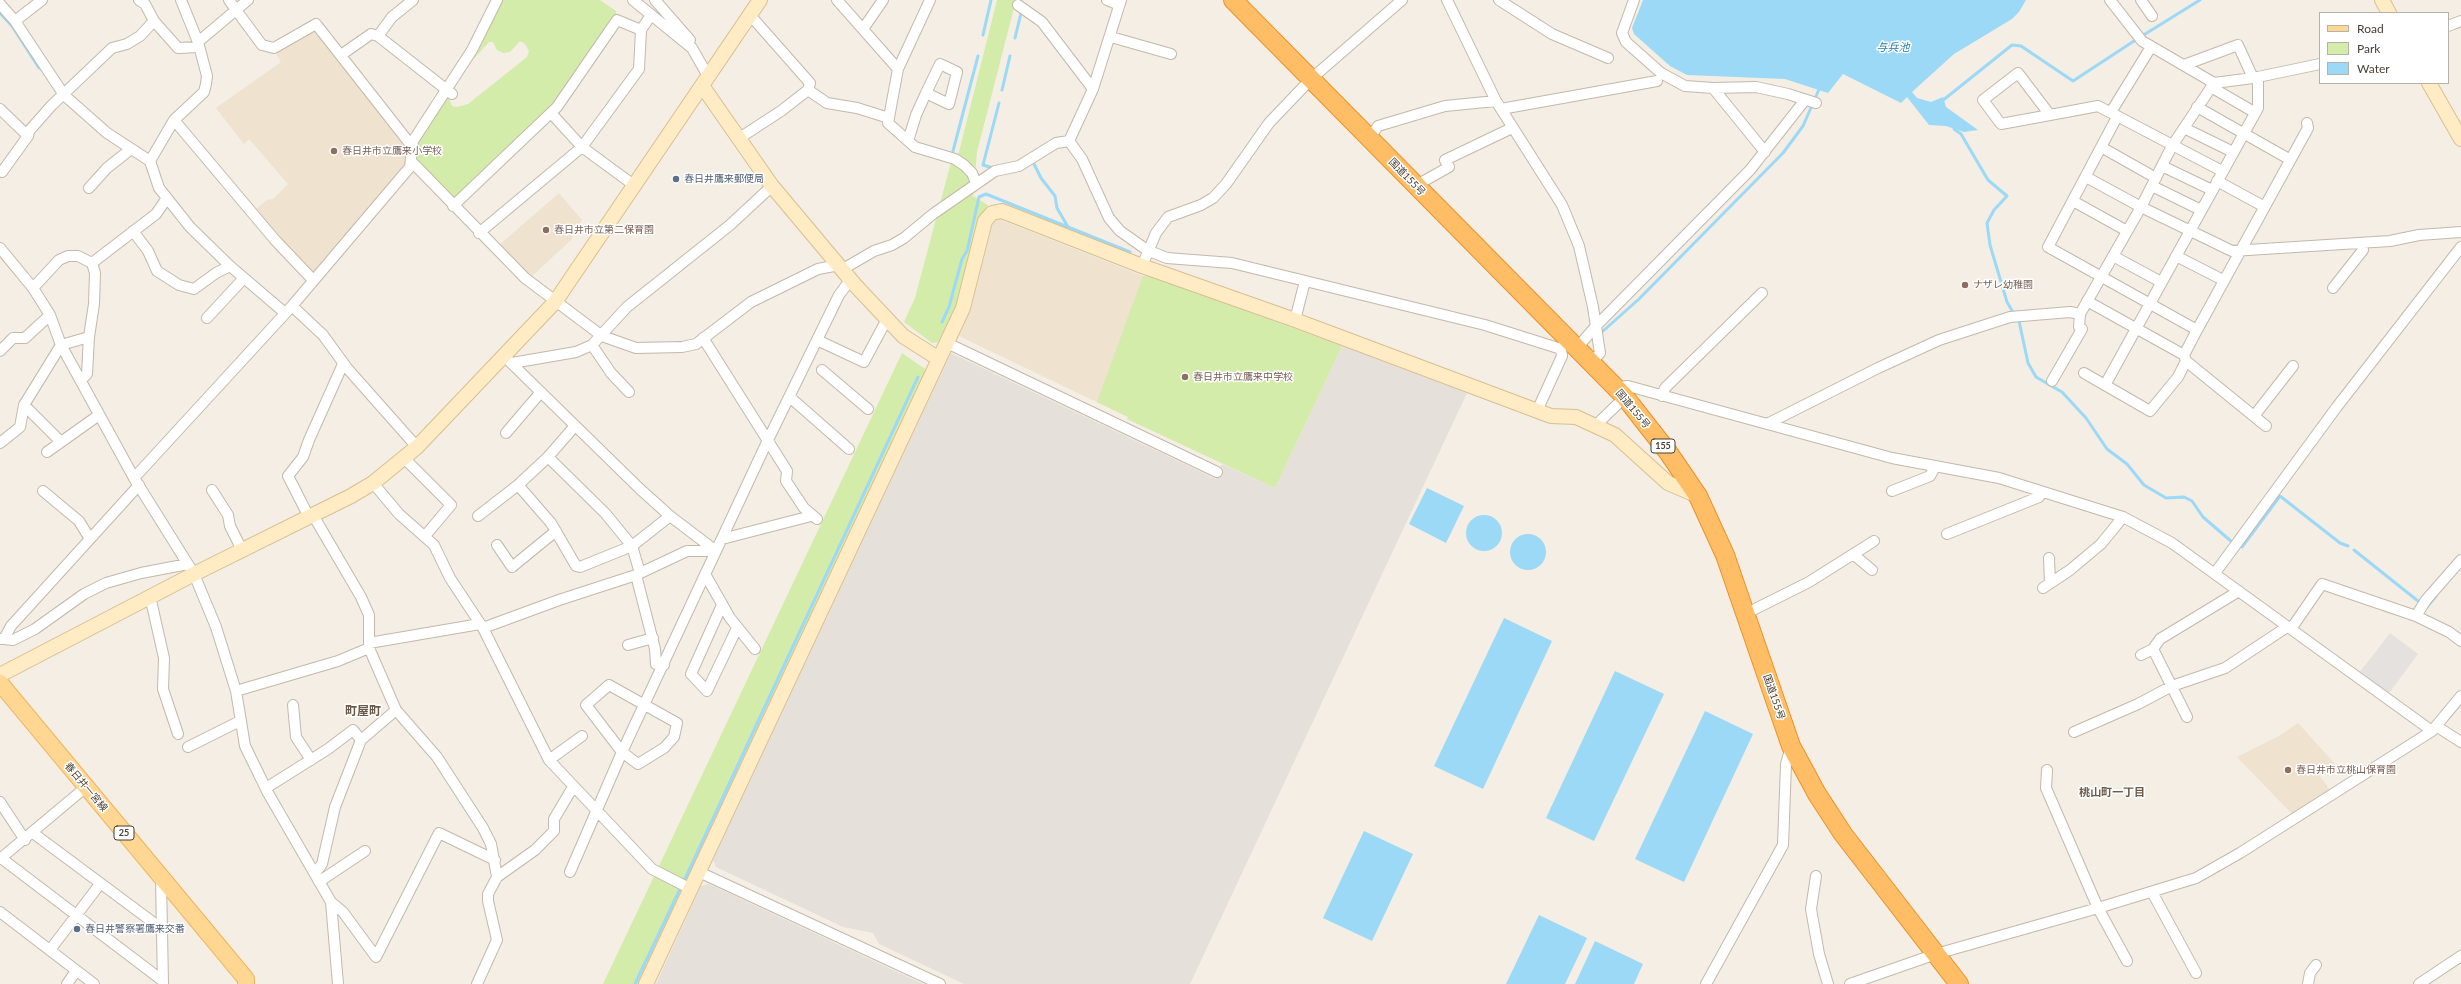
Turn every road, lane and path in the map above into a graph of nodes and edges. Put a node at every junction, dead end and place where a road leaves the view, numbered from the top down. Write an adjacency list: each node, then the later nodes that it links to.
1 (42, 0): 31 (street)
2 (139, 0): 32 (street)
3 (181, 0): 39 (street)
4 (229, 0): 26 (street)
5 (248, 0): 26 (street)
6 (413, 0): 37 (street)
7 (497, 0): 57 (street)
8 (633, 0): 28 (street)
9 (655, 0): 41 (street)
10 (760, 0): 29 (street)
11 (837, 0): 35 (street)
12 (883, 0): 35 (street)
13 (930, 0): 47 (street)
14 (1107, 0): 23 (street)
15 (1233, 0): 49 (highway, 国道155号 / 155)
16 (1402, 0): 49 (street)
17 (1447, 0): 62 (street)
18 (1498, 0): 44 (street)
19 (1634, 0): 54 (street)
20 (2110, 0): 40 (street)
21 (2141, 0): 30 (street)
22 (2382, 0): 27 (street)
23 (1120, 2): 38 (street)
24 (0, 4): 31 (street)
25 (1018, 5): 55 (street)
26 (236, 10): 39 (street); 43 (street)
27 (2388, 12)
28 (651, 15): 36 (street); 41 (street)
29 (750, 15): 51 (street); 56 (street)
30 (2152, 16)
31 (15, 21): 59 (street)
32 (154, 21): 39 (street); 59 (street)
33 (2461, 21): 34 (street)
34 (2449, 26)
35 (863, 29): 47 (street)
36 (641, 30): 66 (street); 83 (street)
37 (378, 36): 43 (street); 57 (street)
38 (1111, 37): 42 (street); 55 (street)
39 (198, 45): 70 (street)
40 (2151, 47): 46 (street); 68 (street)
41 (692, 48): 51 (street)
42 (1171, 54)
43 (341, 55): 81 (street)
44 (1608, 58)
45 (2319, 64): 48 (street)
46 (2184, 65): 48 (street); 53 (street)
47 (898, 68): 69 (street)
48 (2255, 78): 53 (street); 65 (street)
49 (1311, 79): 76 (highway, 国道155号 / 155); 116 (street)
50 (1657, 81): 62 (street)
51 (706, 82): 77 (street); 98 (street)
52 (2430, 84): 78 (street)
53 (2213, 85): 63 (street); 65 (street)
54 (1713, 88): 60 (street); 86 (street)
55 (1093, 89): 80 (street)
56 (808, 90): 69 (street); 77 (street)
57 (450, 91): 81 (street)
58 (926, 93): 79 (street)
59 (64, 95): 75 (street); 85 (street)
60 (1805, 100): 61 (street); 86 (street)
61 (1816, 103)
62 (1499, 105): 72 (street); 76 (street)
63 (2197, 107): 73 (street); 74 (street)
64 (0, 109): 75 (street)
65 (2254, 112): 74 (street)
66 (551, 113): 83 (street); 104 (street)
67 (2050, 115): 67 (street); 68 (street)
68 (2114, 115): 82 (street); 84 (street)
69 (889, 118): 79 (street)
70 (174, 120): 89 (street); 126 (street)
71 (2307, 123): 88 (street)
72 (1512, 128): 100 (street); 142 (street)
73 (2184, 128): 82 (street); 87 (street)
74 (2243, 134): 87 (street); 88 (street)
75 (28, 136): 93 (street)
76 (1370, 138): 100 (highway, 国道155号 / 155)
77 (738, 139): 99 (street)
78 (2461, 139)
79 (908, 141): 96 (street)
80 (1069, 141): 96 (street); 116 (street)
81 (411, 145): 90 (street)
82 (2172, 146): 91 (street); 92 (street)
83 (582, 147): 98 (street); 112 (street)
84 (2101, 147): 94 (street); 95 (street)
85 (131, 149): 89 (street); 101 (street)
86 (1765, 152): 142 (street)
87 (2233, 152): 92 (street)
88 (2289, 160): 105 (street)
89 (150, 161): 102 (street)
90 (411, 161): 104 (street); 126 (street)
91 (2162, 166): 95 (street); 97 (street)
92 (2222, 171): 97 (street)
93 (2, 172)
94 (2086, 177): 103 (street); 106 (street)
95 (2154, 182): 106 (street); 107 (street)
96 (976, 183): 123 (street)
97 (2214, 185): 105 (street); 107 (street)
98 (635, 186): 134 (street)
99 (772, 186): 123 (street); 145 (street)
100 (1415, 186): 152 (highway, 国道155号 / 155)
101 (89, 188)
102 (167, 198): 108 (street); 121 (street)
103 (2073, 201): 109 (street); 124 (street)
104 (453, 206): 112 (street)
105 (2263, 206): 117 (street)
106 (2141, 207): 109 (street); 110 (street)
107 (2201, 210): 110 (street)
108 (133, 231): 120 (street); 121 (street)
109 (2127, 231): 118 (street)
110 (2190, 231): 117 (street); 119 (street)
111 (2461, 232): 113 (street)
112 (479, 233): 134 (street)
113 (2362, 243): 117 (street); 131 (street)
114 (2461, 247): 217 (street)
115 (0, 248): 130 (street)
116 (1147, 250): 122 (street); 128 (street)
117 (2238, 251): 127 (street)
118 (2114, 256): 124 (street); 129 (street)
119 (2176, 256): 127 (street); 129 (street)
120 (92, 262): 130 (street); 146 (street)
121 (230, 266): 125 (street)
122 (1142, 266): 141 (street); 149 (street)
123 (844, 271): 140 (street); 147 (street); 148 (street)
124 (2101, 277): 133 (street); 135 (street)
125 (244, 278): 136 (street); 139 (street)
126 (313, 280): 136 (street)
127 (2223, 280): 144 (street)
128 (1305, 281): 141 (street); 152 (street)
129 (2161, 282): 135 (street)
130 (33, 288): 138 (street)
131 (2333, 288)
132 (1762, 293): 168 (street)
133 (2087, 301): 137 (street); 143 (street)
134 (555, 302): 145 (street); 156 (street)
135 (2150, 303): 143 (street); 144 (street)
136 (288, 310): 158 (street); 190 (street)
137 (2080, 314): 163 (street); 175 (street)
138 (50, 315): 150 (street); 153 (street)
139 (207, 318)
140 (887, 319): 148 (street); 155 (street)
141 (1295, 320): 172 (street)
142 (1596, 326): 152 (street); 157 (street)
143 (2136, 328): 154 (street); 164 (street)
144 (2197, 330): 154 (street)
145 (602, 336): 147 (street); 151 (street)
146 (89, 337): 150 (street); 162 (street)
147 (704, 338): 182 (street)
148 (817, 340): 182 (street)
149 (947, 343): 155 (street); 189 (street)
150 (61, 345): 162 (street); 170 (street)
151 (592, 345): 156 (street); 166 (street)
152 (1569, 346): 157 (highway, 国道155号 / 155); 172 (street)
153 (0, 351)
154 (2185, 358): 164 (street); 174 (street)
155 (939, 359): 269 (street)
156 (508, 360): 165 (street); 183 (street)
157 (1591, 363): 167 (highway, 国道155号 / 155)
158 (344, 364): 183 (street); 198 (street)
159 (2293, 366): 174 (street)
160 (822, 370): 171 (street)
161 (2084, 373): 164 (street)
162 (80, 380): 173 (street)
163 (2052, 381)
164 (2104, 384)
165 (541, 392): 176 (street); 179 (street)
166 (629, 392)
167 (1620, 392): 168 (street); 177 (street); 197 (highway, 国道155号 / 155)
168 (1662, 396): 175 (street)
169 (792, 399): 184 (street)
170 (24, 405): 180 (street); 181 (street)
171 (868, 409)
172 (1537, 411): 177 (street)
173 (99, 415): 181 (street); 190 (street)
174 (2254, 416): 178 (street)
175 (1767, 424): 188 (street)
176 (574, 426): 186 (street); 200 (street)
177 (1595, 426): 197 (street)
178 (2266, 426)
179 (506, 433)
180 (1, 441)
181 (61, 442): 185 (street)
182 (767, 442): 206 (street); 206 (street)
183 (417, 447): 187 (street)
184 (849, 449)
185 (47, 452)
186 (548, 457): 192 (street); 209 (street)
187 (404, 458): 191 (street); 204 (street)
188 (1935, 467): 195 (street); 196 (street)
189 (1217, 472)
190 (136, 481): 205 (street); 215 (street)
191 (373, 483): 198 (street); 204 (street)
192 (518, 485): 199 (street); 202 (street)
193 (212, 490): 210 (street)
194 (43, 491): 205 (street)
195 (1892, 491)
196 (2042, 492): 201 (street); 203 (street)
197 (1698, 496): 223 (highway, 国道155号 / 155)
198 (311, 516): 210 (street); 232 (street)
199 (478, 516)
200 (670, 516): 209 (street); 211 (street)
201 (2124, 517): 213 (street); 217 (street)
202 (556, 531): 208 (street); 209 (street)
203 (1947, 534)
204 (425, 536): 225 (street)
205 (90, 539): 229 (street)
206 (722, 539): 211 (street)
207 (1874, 541): 212 (street)
208 (497, 545)
209 (632, 546): 218 (street)
210 (242, 550): 215 (street)
211 (716, 551): 218 (street); 219 (street)
212 (1853, 554): 216 (street); 223 (street)
213 (2048, 558)
214 (2461, 560): 224 (street)
215 (191, 569): 221 (street); 229 (street); 240 (street)
216 (1872, 570)
217 (2215, 573): 220 (street)
218 (638, 574): 225 (street); 228 (street)
219 (705, 574): 222 (street); 236 (street)
220 (2239, 592): 227 (street); 234 (street)
221 (150, 596): 237 (street); 249 (street)
222 (722, 605): 226 (street); 226 (street)
223 (1745, 614): 253 (highway, 国道155号 / 155)
224 (2416, 616): 227 (street); 230 (street)
225 (481, 626): 232 (street); 257 (street)
226 (738, 628): 233 (street)
227 (2289, 628): 239 (street); 247 (street)
228 (653, 638): 231 (street); 236 (street)
229 (2, 639)
230 (2461, 641)
231 (628, 645)
232 (369, 646): 240 (street); 244 (street)
233 (756, 648)
234 (2153, 649): 235 (street); 239 (street)
235 (2141, 655)
236 (664, 665): 243 (street)
237 (0, 675)
238 (0, 683): 259 (main road, 春日井一宮線 / 25)
239 (2172, 686): 245 (street); 248 (street)
240 (236, 691): 246 (street)
241 (2461, 696): 247 (street)
242 (293, 705): 256 (street)
243 (645, 706): 255 (street); 255 (street); 255 (street)
244 (396, 710): 251 (street); 267 (street)
245 (2187, 717)
246 (240, 721): 254 (street); 261 (street)
247 (2434, 729): 252 (street); 276 (street)
248 (2074, 732)
249 (178, 734)
250 (582, 736): 257 (street)
251 (361, 740): 256 (street); 270 (street)
252 (2461, 742)
253 (1791, 746): 283 (highway, 国道155号 / 155); 297 (street)
254 (188, 747)
255 (622, 752): 263 (street)
256 (311, 760): 261 (street)
257 (549, 760): 260 (street)
258 (2047, 770): 278 (street)
259 (86, 787): 264 (street); 273 (main road, 春日井一宮線 / 25)
260 (573, 787): 263 (street); 272 (street)
261 (266, 788): 270 (street)
262 (0, 802): 264 (street)
263 (596, 811): 268 (street); 275 (street)
264 (29, 836): 266 (street); 274 (street)
265 (365, 851): 270 (street)
266 (1, 859): 280 (street)
267 (495, 860): 272 (street); 277 (street)
268 (570, 872)
269 (699, 872): 275 (street); 296 (street)
270 (318, 876): 277 (street)
271 (1816, 876): 298 (street)
272 (497, 877): 294 (street)
273 (161, 878): 281 (street); 289 (main road, 春日井一宮線 / 25)
274 (100, 884): 280 (street); 281 (street)
275 (691, 889): 295 (street)
276 (2152, 892): 278 (street); 288 (street)
277 (331, 902): 293 (street)
278 (2098, 908): 283 (street); 285 (street)
279 (0, 912): 282 (street)
280 (76, 916): 282 (street); 290 (street)
281 (162, 929): 290 (street)
282 (50, 950): 287 (street)
283 (1936, 954): 299 (street); 300 (highway, 国道155号 / 155)
284 (2461, 956): 302 (street)
285 (2127, 961)
286 (2316, 965): 301 (street)
287 (76, 971): 291 (street); 292 (street)
288 (2196, 973)
289 (249, 982)
290 (163, 983)
291 (67, 984)
292 (94, 984)
293 (338, 984)
294 (477, 984)
295 (646, 984)
296 (940, 984)
297 (1706, 984)
298 (1828, 984)
299 (1850, 984)
300 (1959, 984)
301 (2308, 984)
302 (2420, 984)

